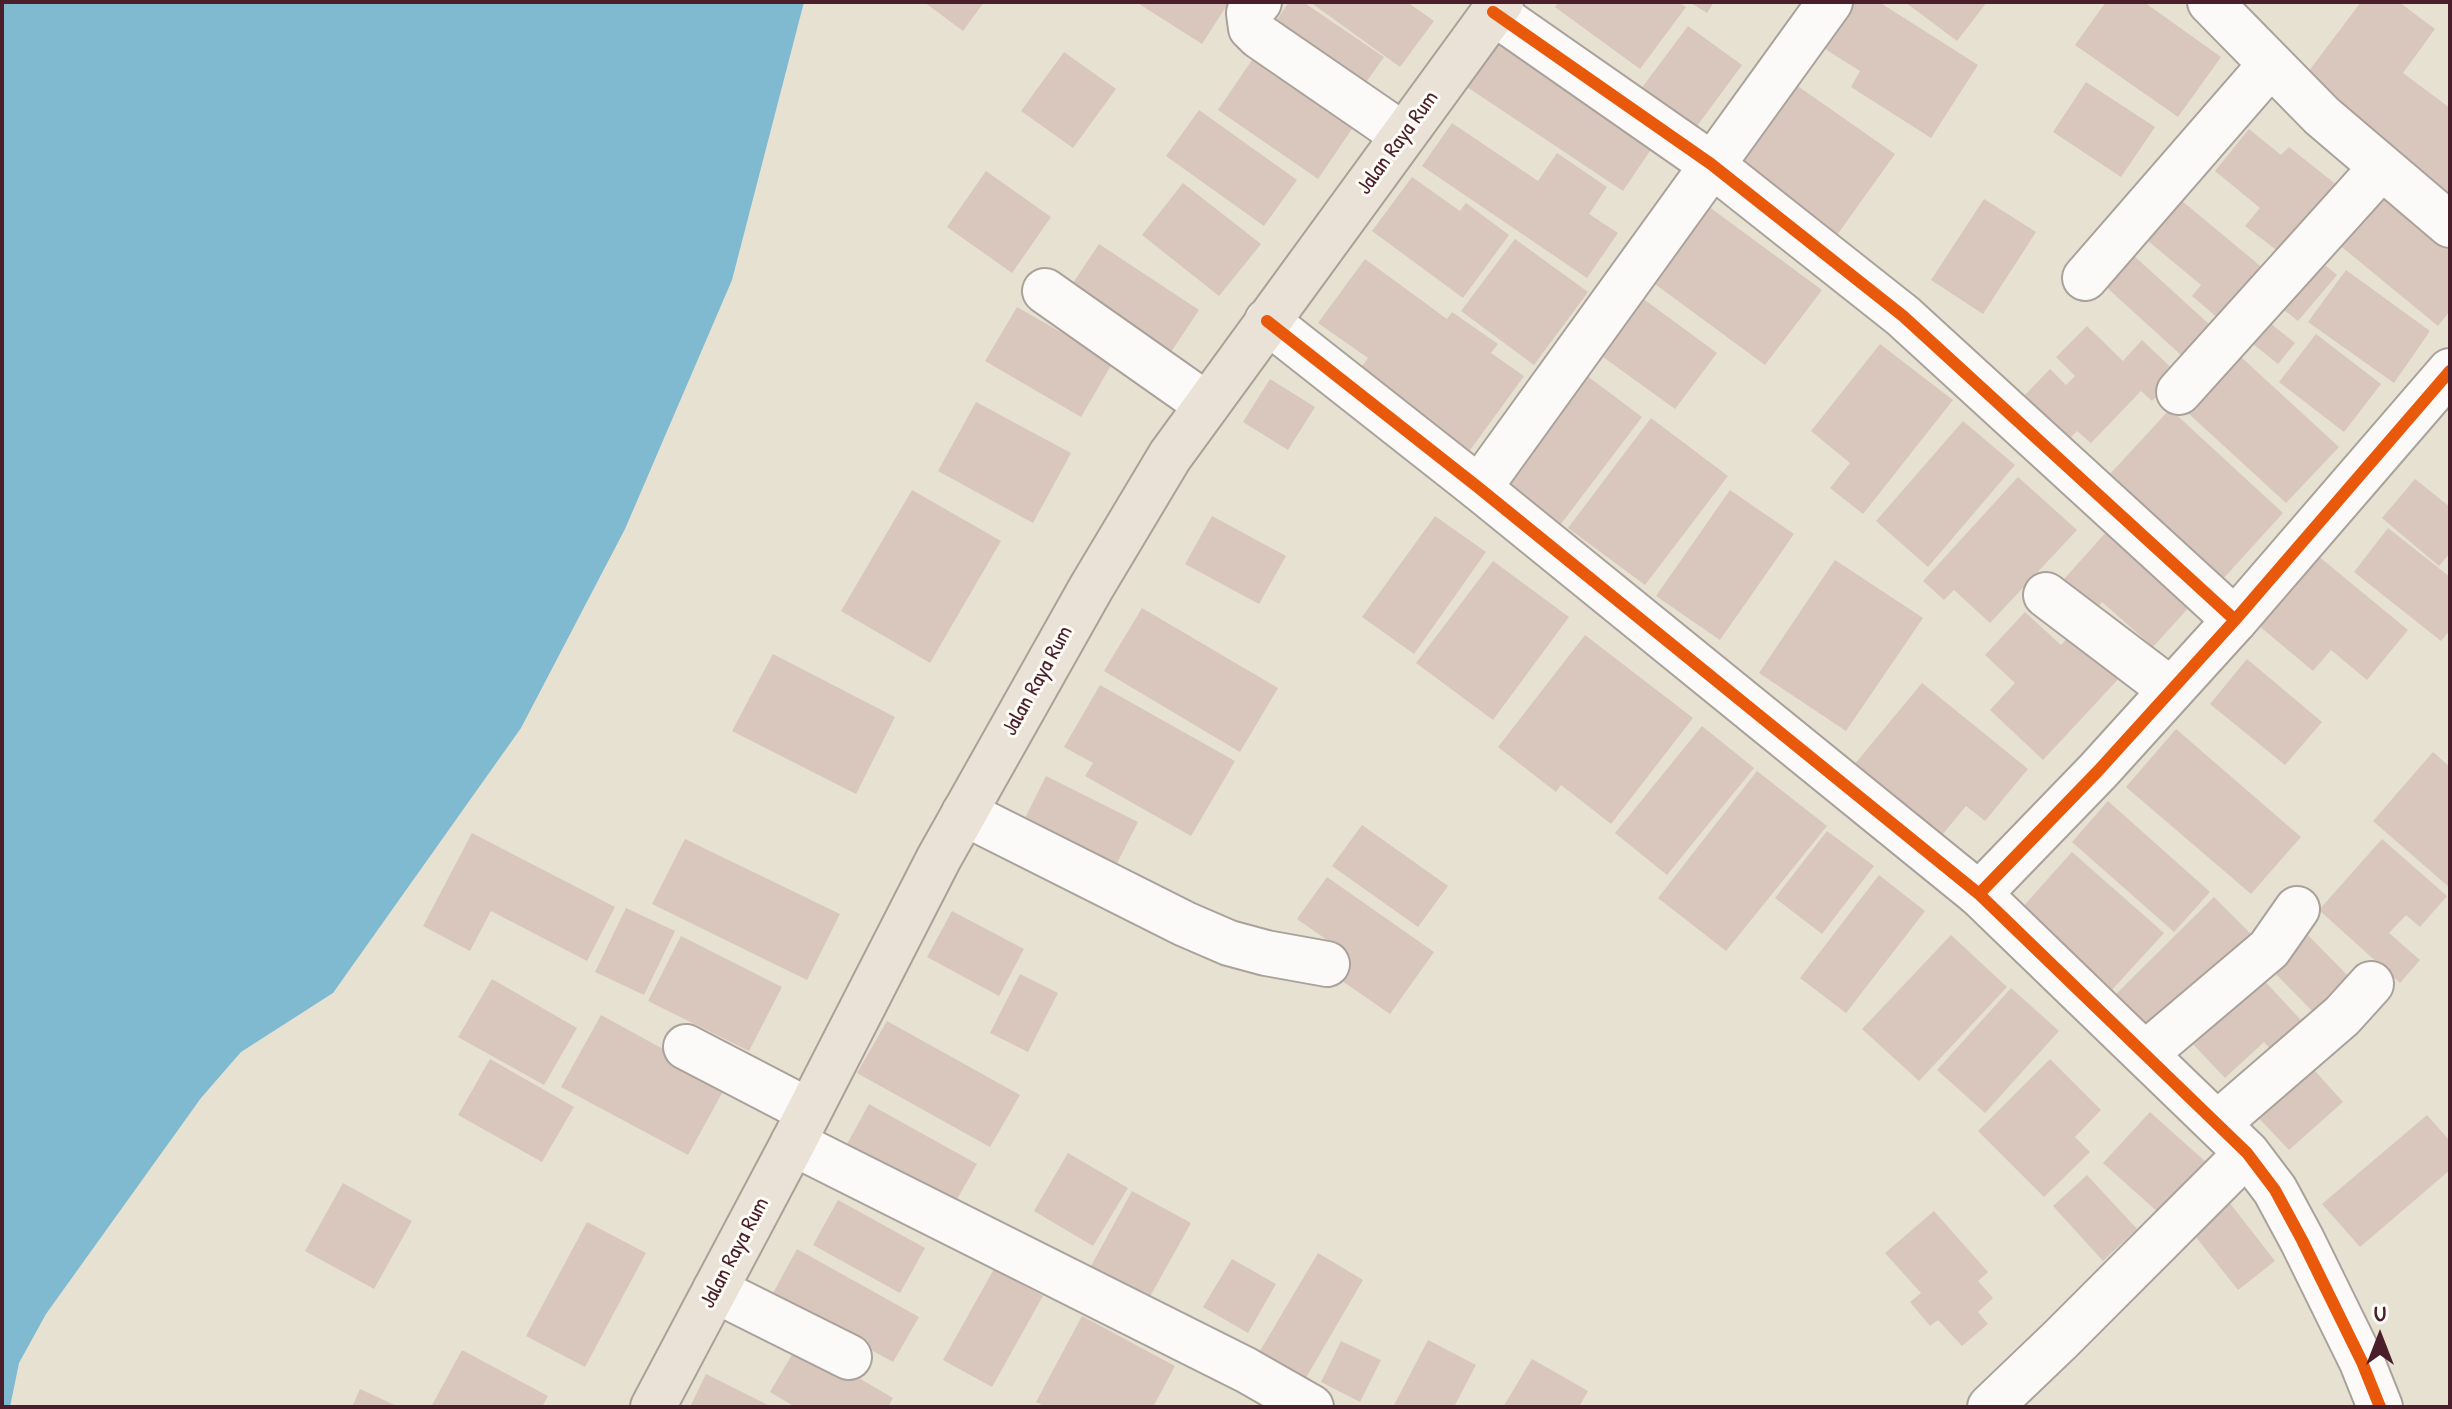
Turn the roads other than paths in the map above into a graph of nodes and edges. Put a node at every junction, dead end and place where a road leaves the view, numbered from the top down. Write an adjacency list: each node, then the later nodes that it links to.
1 (1259, 2): 6 (street)
2 (1830, 2): 7 (street)
3 (2210, 2): 5 (street)
4 (1497, 7): 6 (highway, Jalan Raya Rum); 7 (street)
5 (2271, 64): 8 (street); 10 (street)
6 (1403, 135): 12 (highway, Jalan Raya Rum)
7 (1711, 164): 16 (street); 18 (street)
8 (2381, 168): 9 (street); 14 (street)
9 (2450, 225)
10 (2085, 278)
11 (1045, 291): 15 (street)
12 (1267, 321): 15 (highway, Jalan Raya Rum); 16 (street)
13 (2450, 371): 18 (street)
14 (2179, 392)
15 (1207, 405): 20 (highway, Jalan Raya Rum)
16 (1479, 488): 21 (street)
17 (2046, 595): 19 (street)
18 (2235, 620): 19 (street)
19 (2171, 690): 21 (street)
20 (964, 813): 23 (street); 27 (highway, Jalan Raya Rum)
21 (1979, 894): 26 (street)
22 (2297, 909): 26 (street)
23 (1327, 964)
24 (2371, 984): 28 (street)
25 (686, 1047): 27 (street)
26 (2145, 1054): 28 (street)
27 (801, 1127): 29 (highway, Jalan Raya Rum); 31 (street)
28 (2232, 1138): 34 (street); 35 (street)
29 (715, 1290): 30 (street); 32 (highway, Jalan Raya Rum)
30 (849, 1357)
31 (1250, 1392): 33 (street)
32 (653, 1407)
33 (1311, 1407)
34 (1990, 1407)
35 (2380, 1407)

